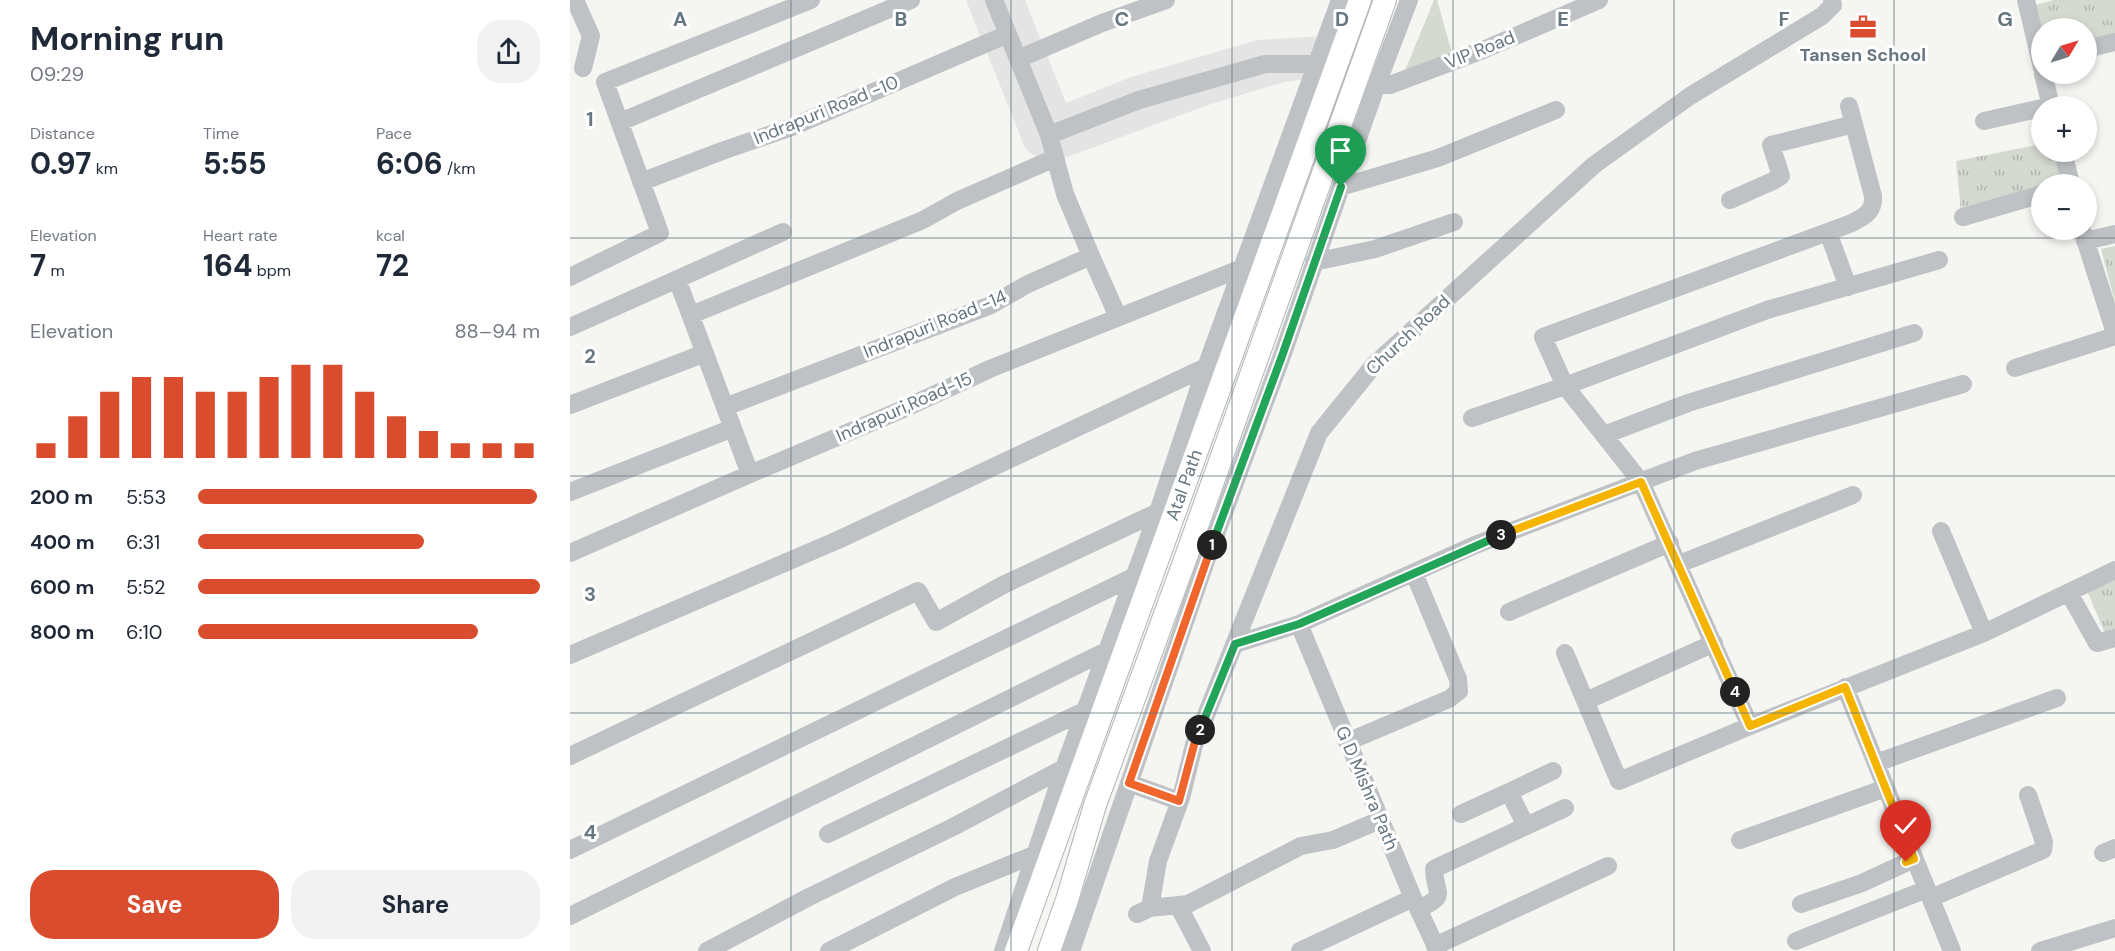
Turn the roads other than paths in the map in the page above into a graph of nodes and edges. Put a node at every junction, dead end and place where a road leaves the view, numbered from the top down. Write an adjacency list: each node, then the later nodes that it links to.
1 (574, 0): 13 (street); 20 (street)
2 (811, 0): 26 (street)
3 (911, 0): 26 (street)
4 (994, 0): 15 (street)
5 (1166, 0): 18 (street)
6 (1340, 0): 19 (street)
7 (1360, 0): 19 (main road, Atal Path)
8 (1385, 0): 21 (main road, Atal Path)
9 (1409, 0): 21 (street)
10 (1599, 0): 21 (street, VIP Road)
11 (1832, 0): 81 (street, Church Road)
12 (2029, 1): 14 (street)
13 (570, 2)
14 (2032, 18)
15 (1008, 34): 18 (street); 30 (street, Indrapuri Road -10)
16 (2115, 42): 17 (street)
17 (2097, 46)
18 (1018, 59): 28 (street)
19 (1327, 67): 28 (street); 44 (street); 113 (main road, Atal Path)
20 (583, 68)
21 (1368, 79): 31 (street); 112 (main road, Atal Path)
22 (1849, 106): 27 (street)
23 (1556, 110): 31 (street)
24 (2031, 110): 25 (street)
25 (1984, 121)
26 (620, 122): 30 (street)
27 (1854, 124): 33 (street); 37 (street)
28 (1049, 135): 29 (street)
29 (1055, 158): 41 (street); 48 (street)
30 (641, 182): 45 (street)
31 (1341, 187): 43 (street)
32 (2031, 197): 34 (street)
33 (1730, 200)
34 (1963, 217)
35 (1454, 222): 43 (street)
36 (783, 232): 46 (street)
37 (1828, 232): 47 (street); 57 (street)
38 (2115, 234): 39 (street)
39 (2097, 235)
40 (2085, 240): 52 (street)
41 (1091, 256): 49 (street); 59 (street, Indrapuri Road -14)
42 (1939, 260): 47 (street)
43 (1314, 262): 95 (street)
44 (1242, 268): 49 (street, Indrapuri,Road-15); 54 (street)
45 (570, 277)
46 (677, 279): 48 (street); 50 (street)
47 (1848, 287): 57 (street)
48 (691, 315): 53 (street)
49 (1118, 317): 63 (street, Indrapuri,Road-15)
50 (570, 327)
51 (1914, 333): 62 (street)
52 (2115, 334): 55 (street)
53 (705, 353): 58 (street); 59 (street)
54 (1206, 367): 67 (street); 84 (street)
55 (2015, 368)
56 (1963, 384): 64 (street)
57 (1565, 386): 60 (street); 62 (street)
58 (570, 405)
59 (725, 406): 61 (street)
60 (1472, 418)
61 (733, 428): 63 (street); 65 (street)
62 (1604, 435): 64 (street)
63 (750, 474): 70 (street, Indrapuri,Road-15)
64 (1641, 482): 69 (street); 73 (street)
65 (570, 492)
66 (1853, 495): 71 (street)
67 (1158, 512): 74 (street); 91 (street)
68 (1941, 531): 78 (street)
69 (1670, 543): 71 (street); 76 (street)
70 (570, 553)
71 (1679, 564): 80 (street)
72 (2115, 570): 75 (street)
73 (1414, 573): 77 (street); 90 (street)
74 (1135, 576): 82 (street); 106 (street)
75 (2069, 593): 78 (street); 79 (street)
76 (1509, 612)
77 (1299, 624): 81 (street); 90 (street, G D Mishra Path)
78 (1984, 633): 85 (street)
79 (2115, 638)
80 (1714, 643): 87 (street); 89 (street)
81 (1235, 644): 99 (street, Church Road)
82 (1108, 650): 88 (street); 117 (street)
83 (1565, 653): 87 (street)
84 (570, 655)
85 (1845, 687): 89 (street); 92 (street)
86 (2057, 698): 92 (street)
87 (1586, 701): 89 (street)
88 (1086, 710): 93 (street); 104 (street)
89 (1750, 726)
90 (1347, 742): 102 (street, G D Mishra Path)
91 (570, 756)
92 (1876, 763): 96 (street)
93 (1064, 768): 107 (street); 121 (street)
94 (1553, 771): 97 (street)
95 (1129, 783): 99 (street); 112 (street)
96 (1886, 788): 105 (street); 108 (street)
97 (1509, 792): 101 (street); 103 (street)
98 (2028, 795): 111 (street)
99 (1179, 801): 116 (street, Church Road)
100 (1565, 808): 103 (street)
101 (1461, 814)
102 (1380, 820): 114 (street, G D Mishra Path); 116 (street)
103 (1526, 826): 114 (street)
104 (828, 834)
105 (1740, 840)
106 (570, 850)
107 (1036, 854): 110 (street); 122 (street)
108 (1914, 859): 111 (street); 115 (street)
109 (1608, 866): 120 (street)
110 (1028, 879): 113 (main road); 123 (street)
111 (1929, 893): 119 (street); 129 (street)
112 (1076, 903): 125 (main road, Atal Path); 126 (street)
113 (1033, 904): 124 (main road, Atal Path)
114 (1416, 904): 120 (street, G D Mishra Path); 128 (street)
115 (1802, 904)
116 (1179, 906): 127 (street)
117 (570, 916)
118 (2115, 928): 130 (street)
119 (1796, 941)
120 (1436, 949)
121 (707, 951)
122 (829, 951)
123 (1003, 951)
124 (1016, 951)
125 (1049, 951)
126 (1071, 951)
127 (1202, 951)
128 (1300, 951)
129 (1952, 951)
130 (2040, 951)

